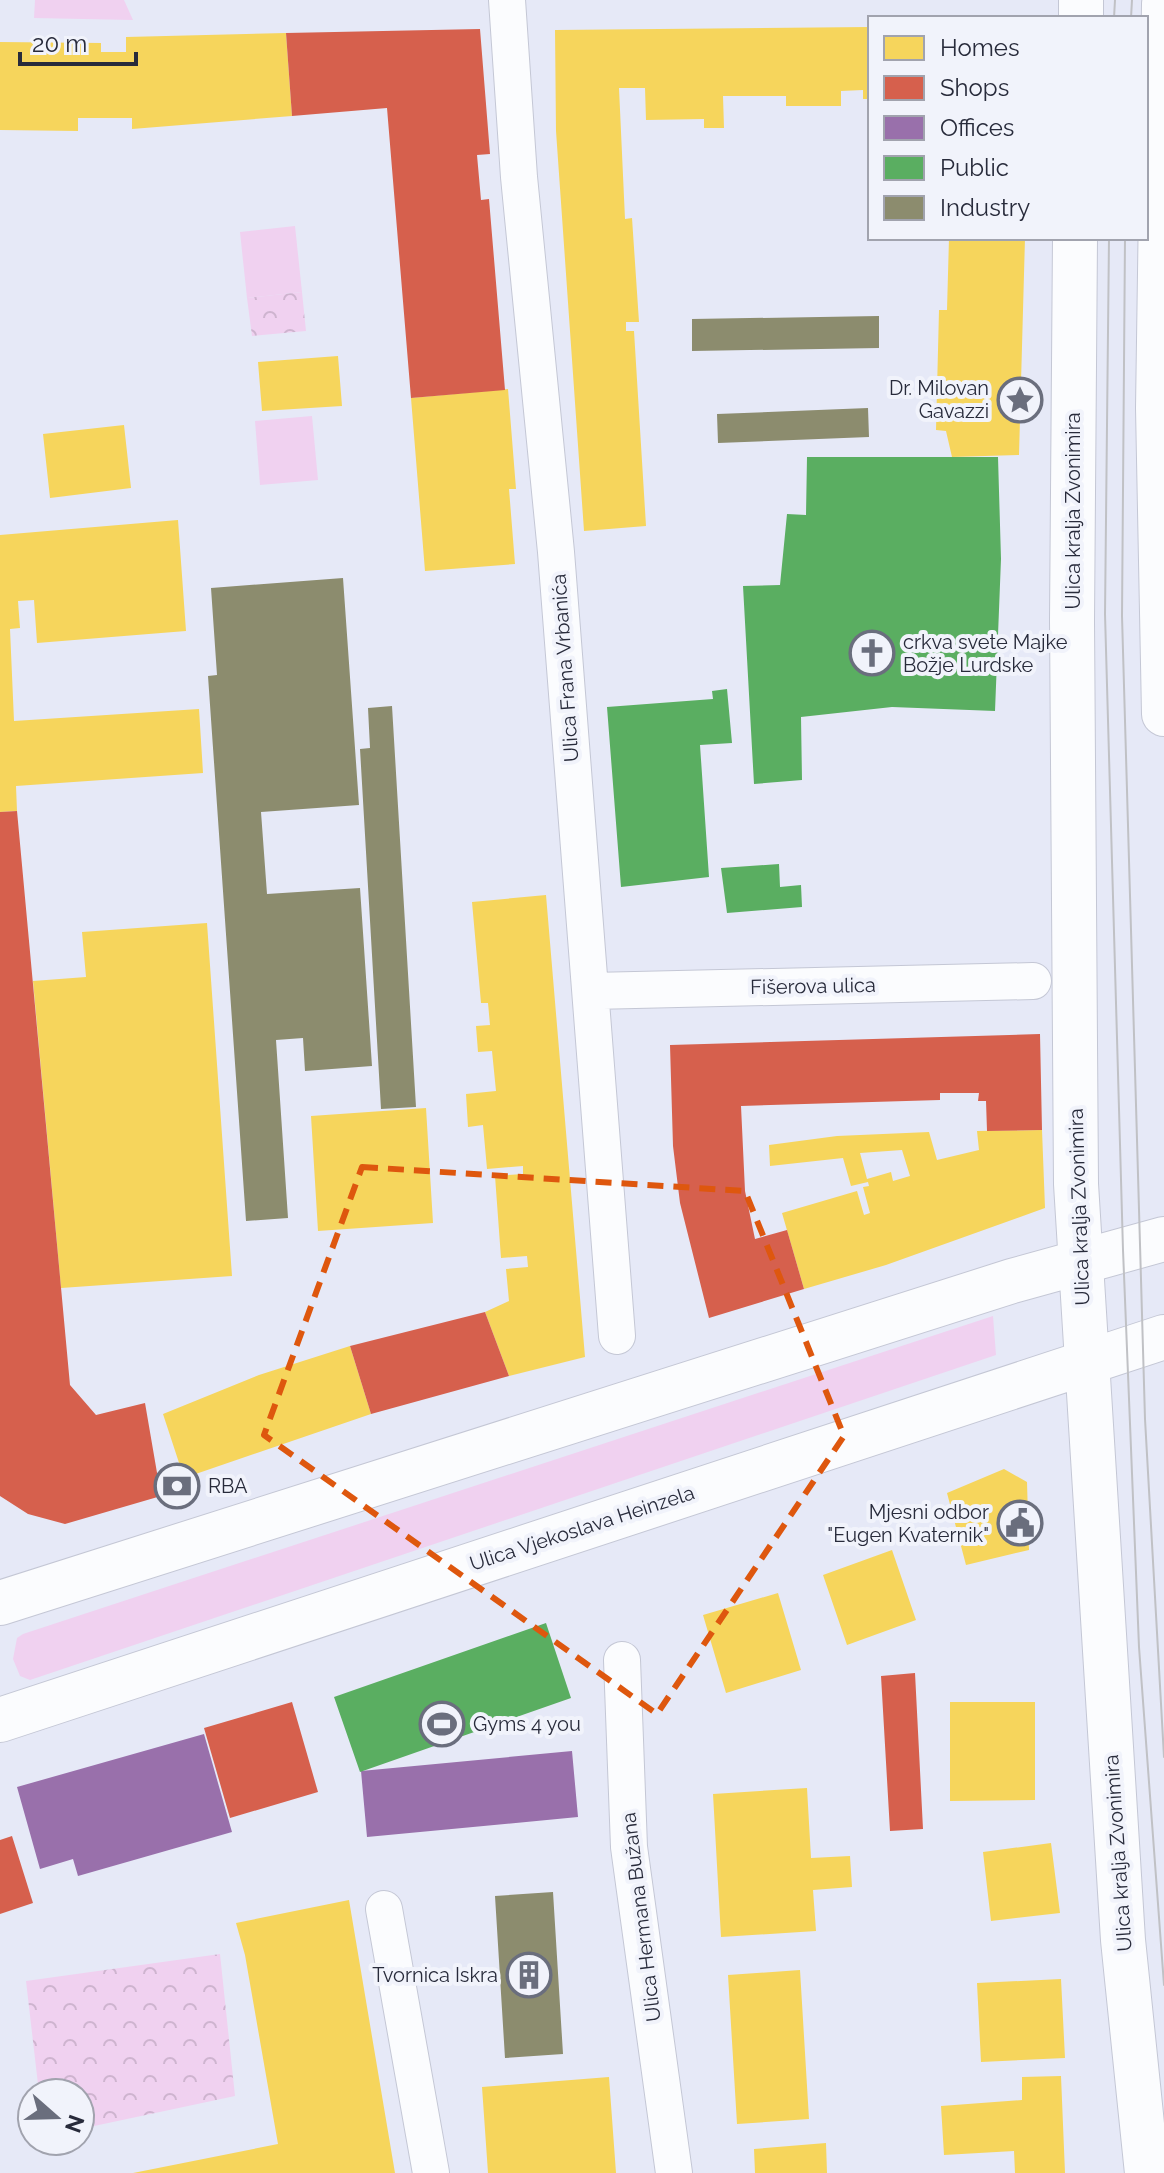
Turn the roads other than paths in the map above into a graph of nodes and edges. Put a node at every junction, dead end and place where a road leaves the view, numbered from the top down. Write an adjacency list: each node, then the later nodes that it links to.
1 (507, 0): 7 (street, Ulica Frana Vrbanića)
2 (1164, 4): 4 (main road)
3 (1075, 240): 9 (main road, Ulica kralja Zvonimira)
4 (1162, 579): 5 (main road)
5 (1164, 714)
6 (1033, 981): 7 (street, Fišerova ulica)
7 (592, 991): 10 (street, Ulica Frana Vrbanića)
8 (1164, 1239): 9 (main road)
9 (1079, 1261): 12 (main road, Ulica kralja Zvonimira); 13 (main road)
10 (617, 1336)
11 (1164, 1337): 12 (main road, Ulica Vjekoslava Heinzela)
12 (1087, 1360): 15 (main road, Ulica Vjekoslava Heinzela); 19 (main road, Ulica kralja Zvonimira)
13 (0, 1603)
14 (622, 1660): 18 (street, Ulica Hermana Bužana)
15 (0, 1720)
16 (384, 1909): 17 (street)
17 (431, 2173)
18 (674, 2173)
19 (1147, 2173)

